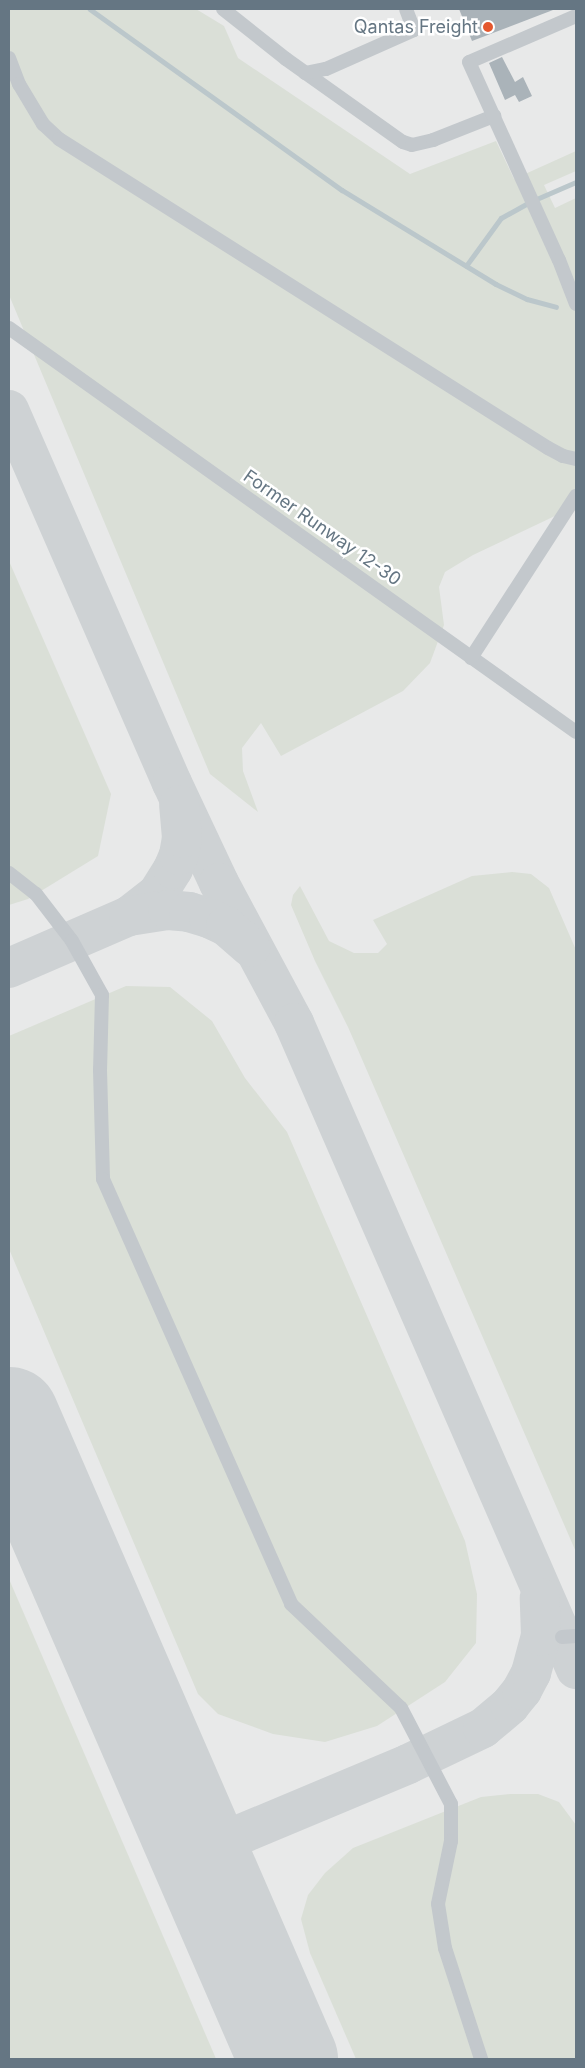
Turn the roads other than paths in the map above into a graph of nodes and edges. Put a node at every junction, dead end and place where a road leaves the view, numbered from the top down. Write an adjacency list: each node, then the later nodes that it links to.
1 (223, 9): 5 (lane)
2 (406, 9): 5 (lane)
3 (576, 16): 6 (lane)
4 (9, 58): 9 (lane)
5 (305, 73): 6 (lane)
6 (494, 116): 7 (lane)
7 (576, 304)
8 (9, 328): 11 (lane, Former Runway 12-30)
9 (576, 460)
10 (576, 496): 11 (lane)
11 (471, 658): 12 (lane, Former Runway 12-30)
12 (576, 732)
13 (9, 873): 16 (lane)
14 (576, 1636): 15 (lane)
15 (562, 1637)
16 (481, 2059)

